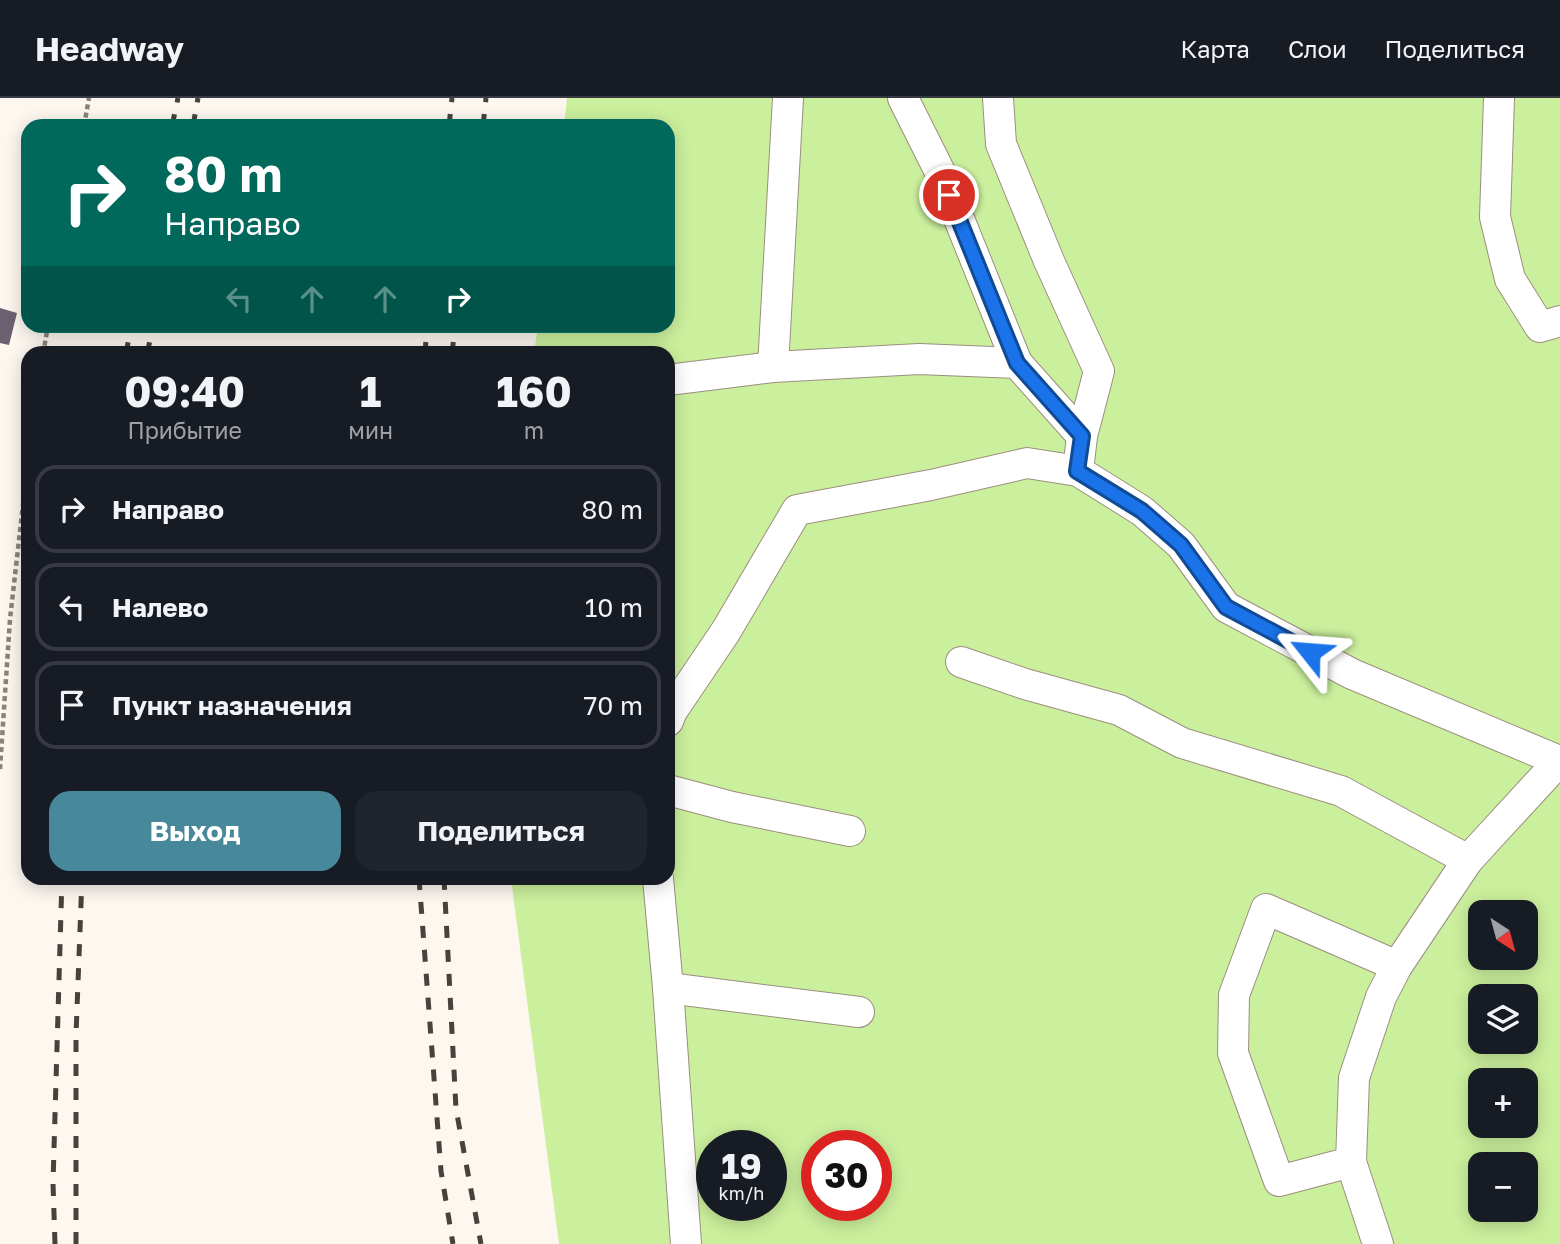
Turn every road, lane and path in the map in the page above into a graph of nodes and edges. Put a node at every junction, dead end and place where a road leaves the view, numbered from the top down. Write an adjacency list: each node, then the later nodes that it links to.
1 (89, 98): 6 (path)
2 (788, 98): 9 (street)
3 (903, 98): 8 (street)
4 (998, 98): 11 (street)
5 (1499, 98): 7 (street)
6 (85, 119)
7 (1560, 321)
8 (1017, 363): 9 (street); 11 (street)
9 (774, 367): 10 (street)
10 (675, 379)
11 (1082, 436): 12 (street)
12 (1077, 471): 15 (street); 16 (street)
13 (21, 522): 17 (path)
14 (961, 662): 20 (street)
15 (675, 707)
16 (1559, 760): 20 (street)
17 (0, 769)
18 (675, 792): 19 (street)
19 (850, 831)
20 (1468, 860): 22 (street)
21 (659, 885): 23 (street)
22 (1397, 966): 25 (street); 25 (street)
23 (668, 988): 24 (street); 26 (street)
24 (859, 1012)
25 (1351, 1162): 27 (street)
26 (686, 1244)
27 (1378, 1244)

